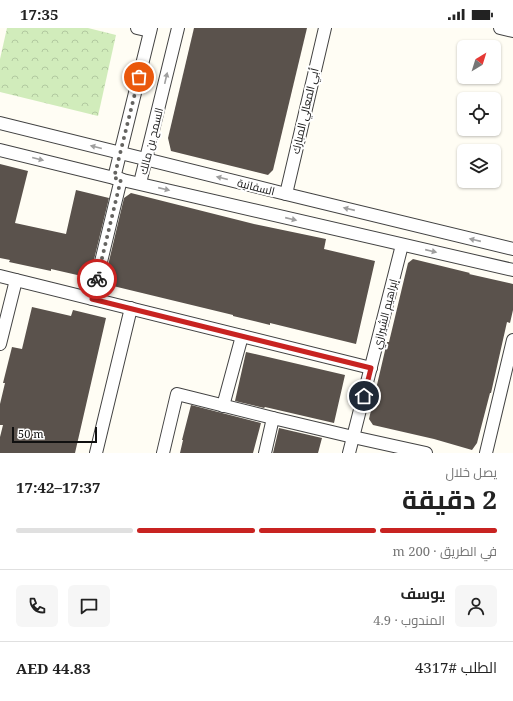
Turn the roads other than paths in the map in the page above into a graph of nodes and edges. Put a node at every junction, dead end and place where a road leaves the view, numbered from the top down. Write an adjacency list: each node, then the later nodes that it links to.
1 (137, 28): 5 (street)
2 (178, 28): 10 (street, السمح بن مالك, one-way to 2)
3 (325, 28): 13 (street, أبي المعالي المبارك)
4 (500, 28): 6 (street)
5 (151, 30): 9 (street)
6 (513, 31)
7 (0, 123): 9 (street, السفانية, one-way to 7)
8 (0, 150): 11 (street, السفانية, one-way to 11)
9 (120, 153): 10 (street, السفانية); 11 (street)
10 (147, 159): 12 (street, السمح بن مالك); 13 (street, السفانية, one-way to 10)
11 (118, 178): 12 (street, السفانية); 19 (street)
12 (140, 183): 14 (street, السفانية, one-way to 14)
13 (286, 194): 15 (street, السفانية, one-way to 13)
14 (402, 245): 16 (street, السفانية, one-way to 16); 24 (street, إبراهيم الشيرازي)
15 (513, 249)
16 (513, 270)
17 (0, 276): 18 (street)
18 (16, 280): 19 (street); 23 (street)
19 (92, 299): 20 (street)
20 (131, 308): 21 (street); 29 (street)
21 (242, 336): 24 (street); 26 (street)
22 (513, 340): 25 (street)
23 (0, 344)
24 (371, 368): 28 (street, إبراهيم الشيرازي)
25 (508, 385): 34 (street)
26 (223, 406): 27 (street); 30 (street)
27 (273, 418): 28 (street); 31 (street)
28 (353, 437): 32 (street, إبراهيم الشيرازي); 33 (street)
29 (96, 453)
30 (163, 453)
31 (265, 453)
32 (349, 453)
33 (426, 453)
34 (486, 453)

